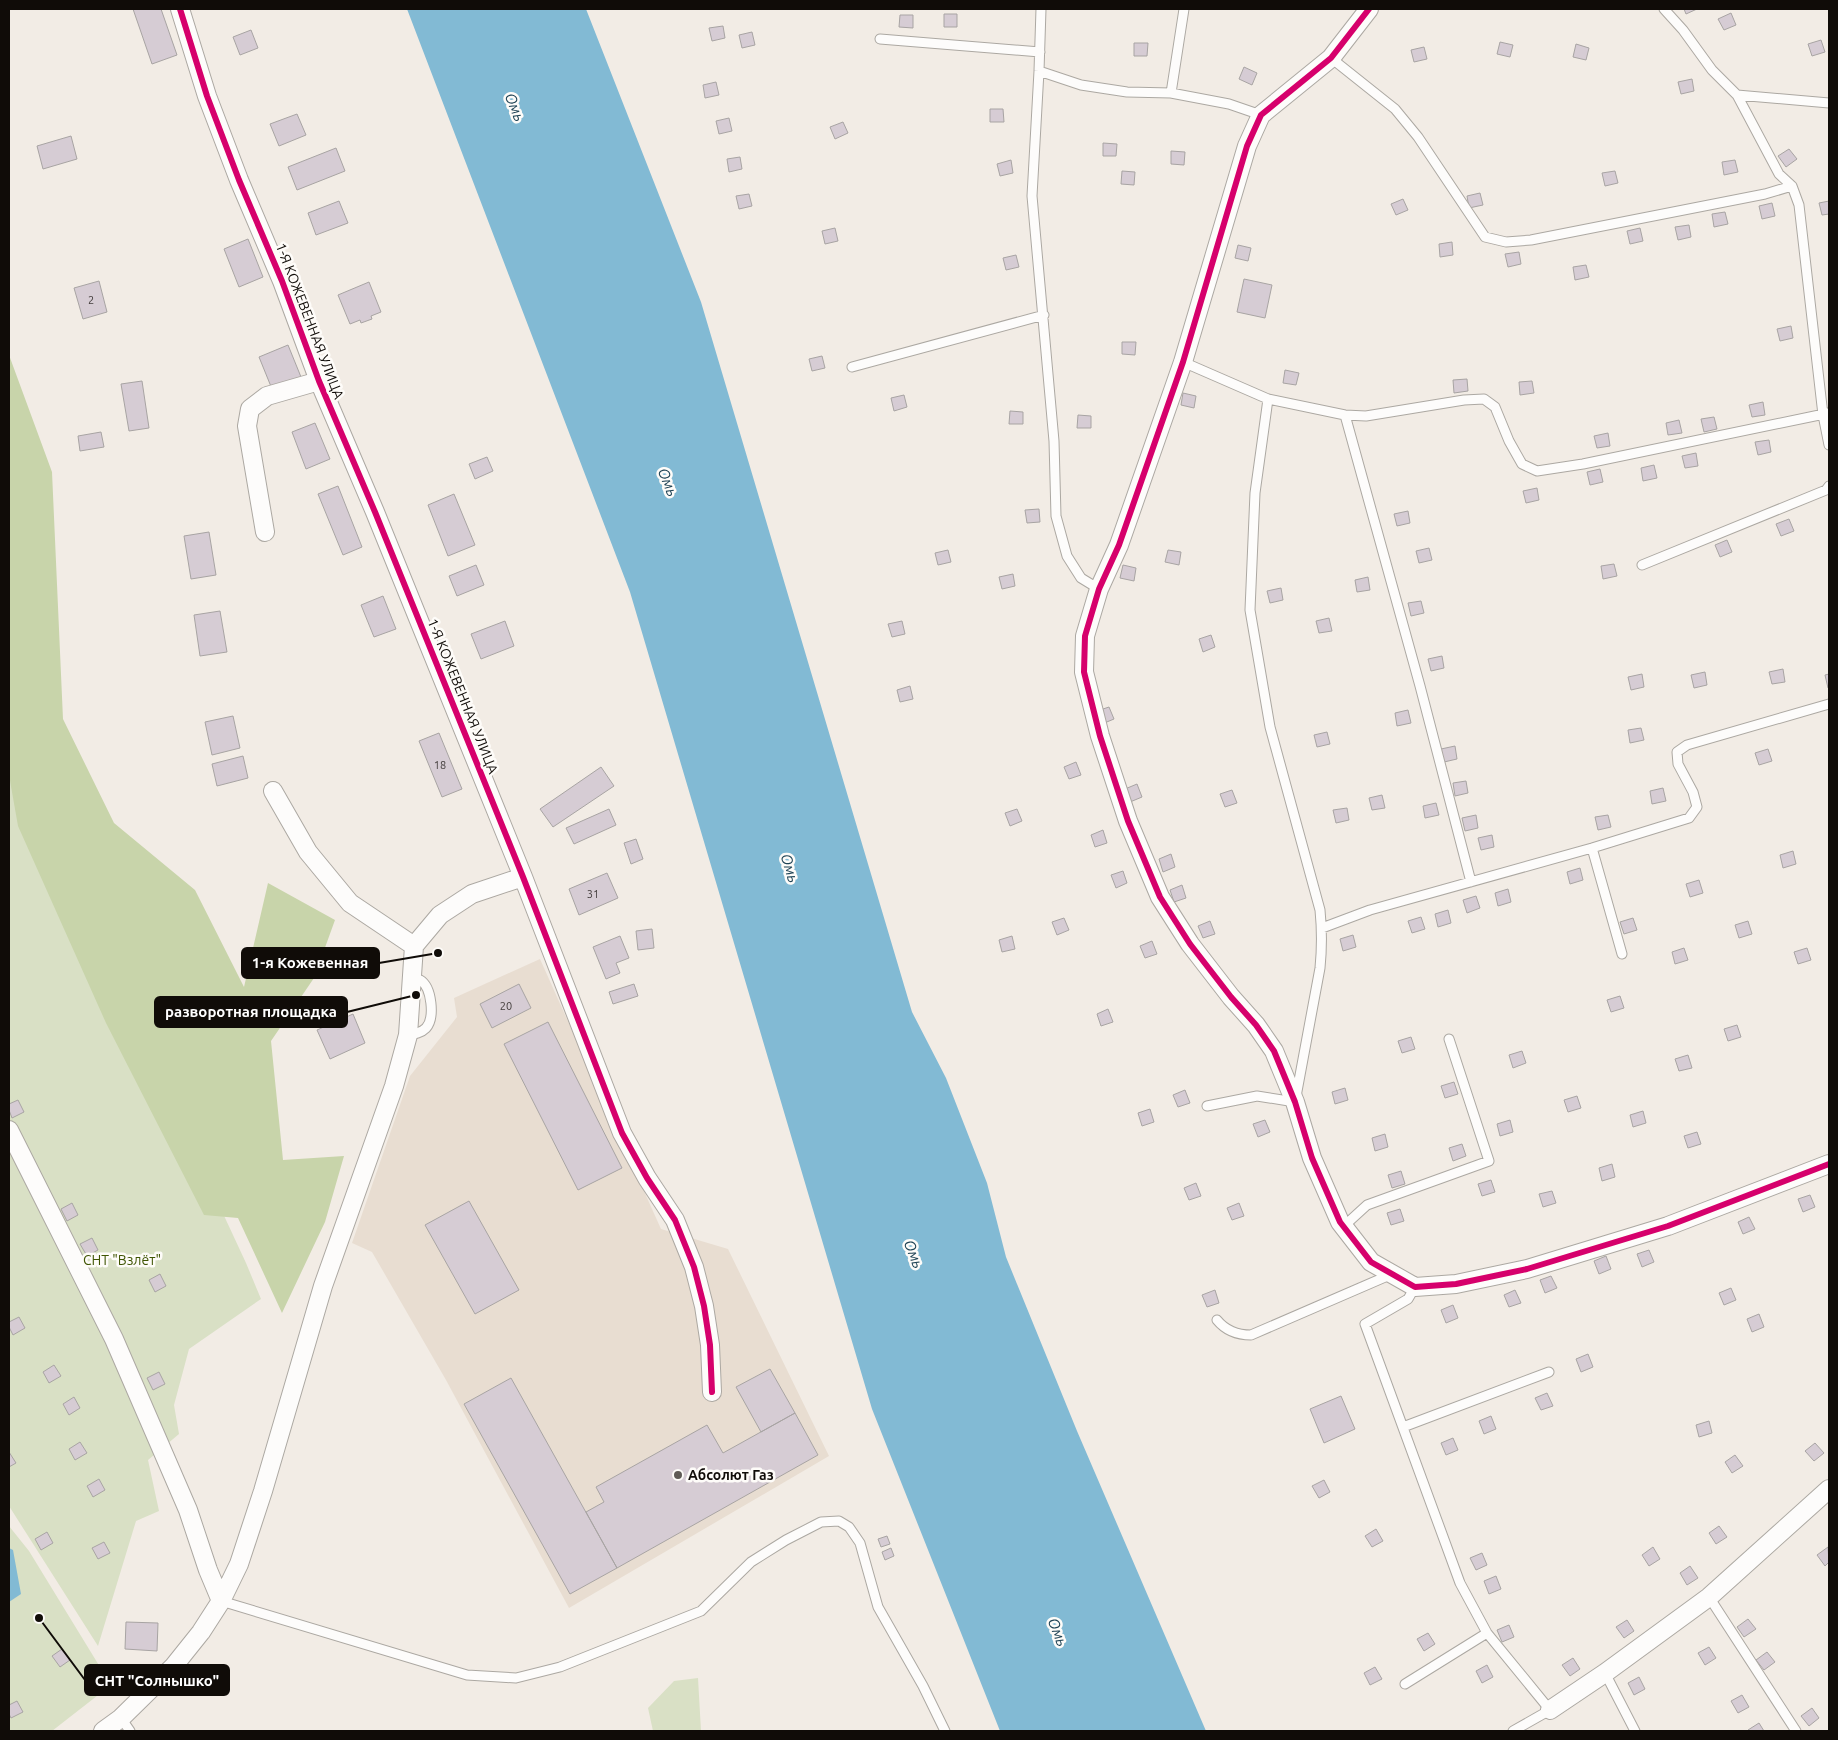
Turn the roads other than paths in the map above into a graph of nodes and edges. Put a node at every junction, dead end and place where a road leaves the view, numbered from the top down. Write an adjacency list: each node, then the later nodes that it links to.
1 (180, 9): 18 (street, 1-Я КОЖЕВЕННАЯ УЛИЦА)
2 (1041, 9): 7 (lane)
3 (1184, 9): 10 (lane)
4 (1369, 9): 8 (street)
5 (1664, 9): 11 (lane)
6 (880, 39): 7 (lane)
7 (1040, 52): 9 (lane)
8 (1331, 58): 13 (street); 14 (lane)
9 (1040, 71): 10 (lane); 15 (lane)
10 (1172, 94): 13 (lane)
11 (1737, 95): 12 (lane); 14 (lane)
12 (1829, 103)
13 (1262, 115): 16 (street)
14 (1792, 186): 20 (lane)
15 (1044, 315): 17 (lane); 26 (lane)
16 (1183, 362): 19 (lane); 26 (street)
17 (852, 367)
18 (319, 381): 24 (street); 30 (street, 1-Я КОЖЕВЕННАЯ УЛИЦА)
19 (1268, 399): 21 (lane); 32 (lane)
20 (1826, 414): 21 (lane); 22 (lane)
21 (1345, 415): 31 (lane)
22 (1829, 445)
23 (1829, 486): 25 (lane)
24 (265, 532)
25 (1642, 565)
26 (1099, 589): 36 (street)
27 (1829, 704): 29 (lane)
28 (273, 791): 33 (street)
29 (1592, 848): 31 (lane); 34 (lane)
30 (523, 878): 33 (street); 45 (street, 1-Я КОЖЕВЕННАЯ УЛИЦА)
31 (1471, 882): 32 (lane)
32 (1322, 928): 36 (lane)
33 (414, 946): 49 (street)
34 (1622, 954)
35 (1450, 1039): 40 (lane)
36 (1295, 1102): 37 (lane); 40 (street)
37 (1207, 1106)
38 (9, 1130): 49 (street)
39 (1829, 1164): 42 (street)
40 (1344, 1226): 41 (street)
41 (1392, 1274): 42 (street); 43 (lane)
42 (1415, 1287): 46 (lane)
43 (1217, 1320)
44 (1548, 1372): 46 (lane)
45 (712, 1392)
46 (1402, 1427): 50 (lane)
47 (1828, 1493): 48 (street)
48 (1709, 1597): 51 (street); 59 (lane)
49 (221, 1601): 54 (street); 56 (lane)
50 (1487, 1633): 52 (lane); 53 (lane)
51 (1605, 1673): 53 (street); 58 (lane)
52 (1405, 1684)
53 (1550, 1710): 57 (lane)
54 (125, 1724): 55 (street)
55 (103, 1731)
56 (944, 1731)
57 (1513, 1731)
58 (1635, 1731)
59 (1796, 1731)

